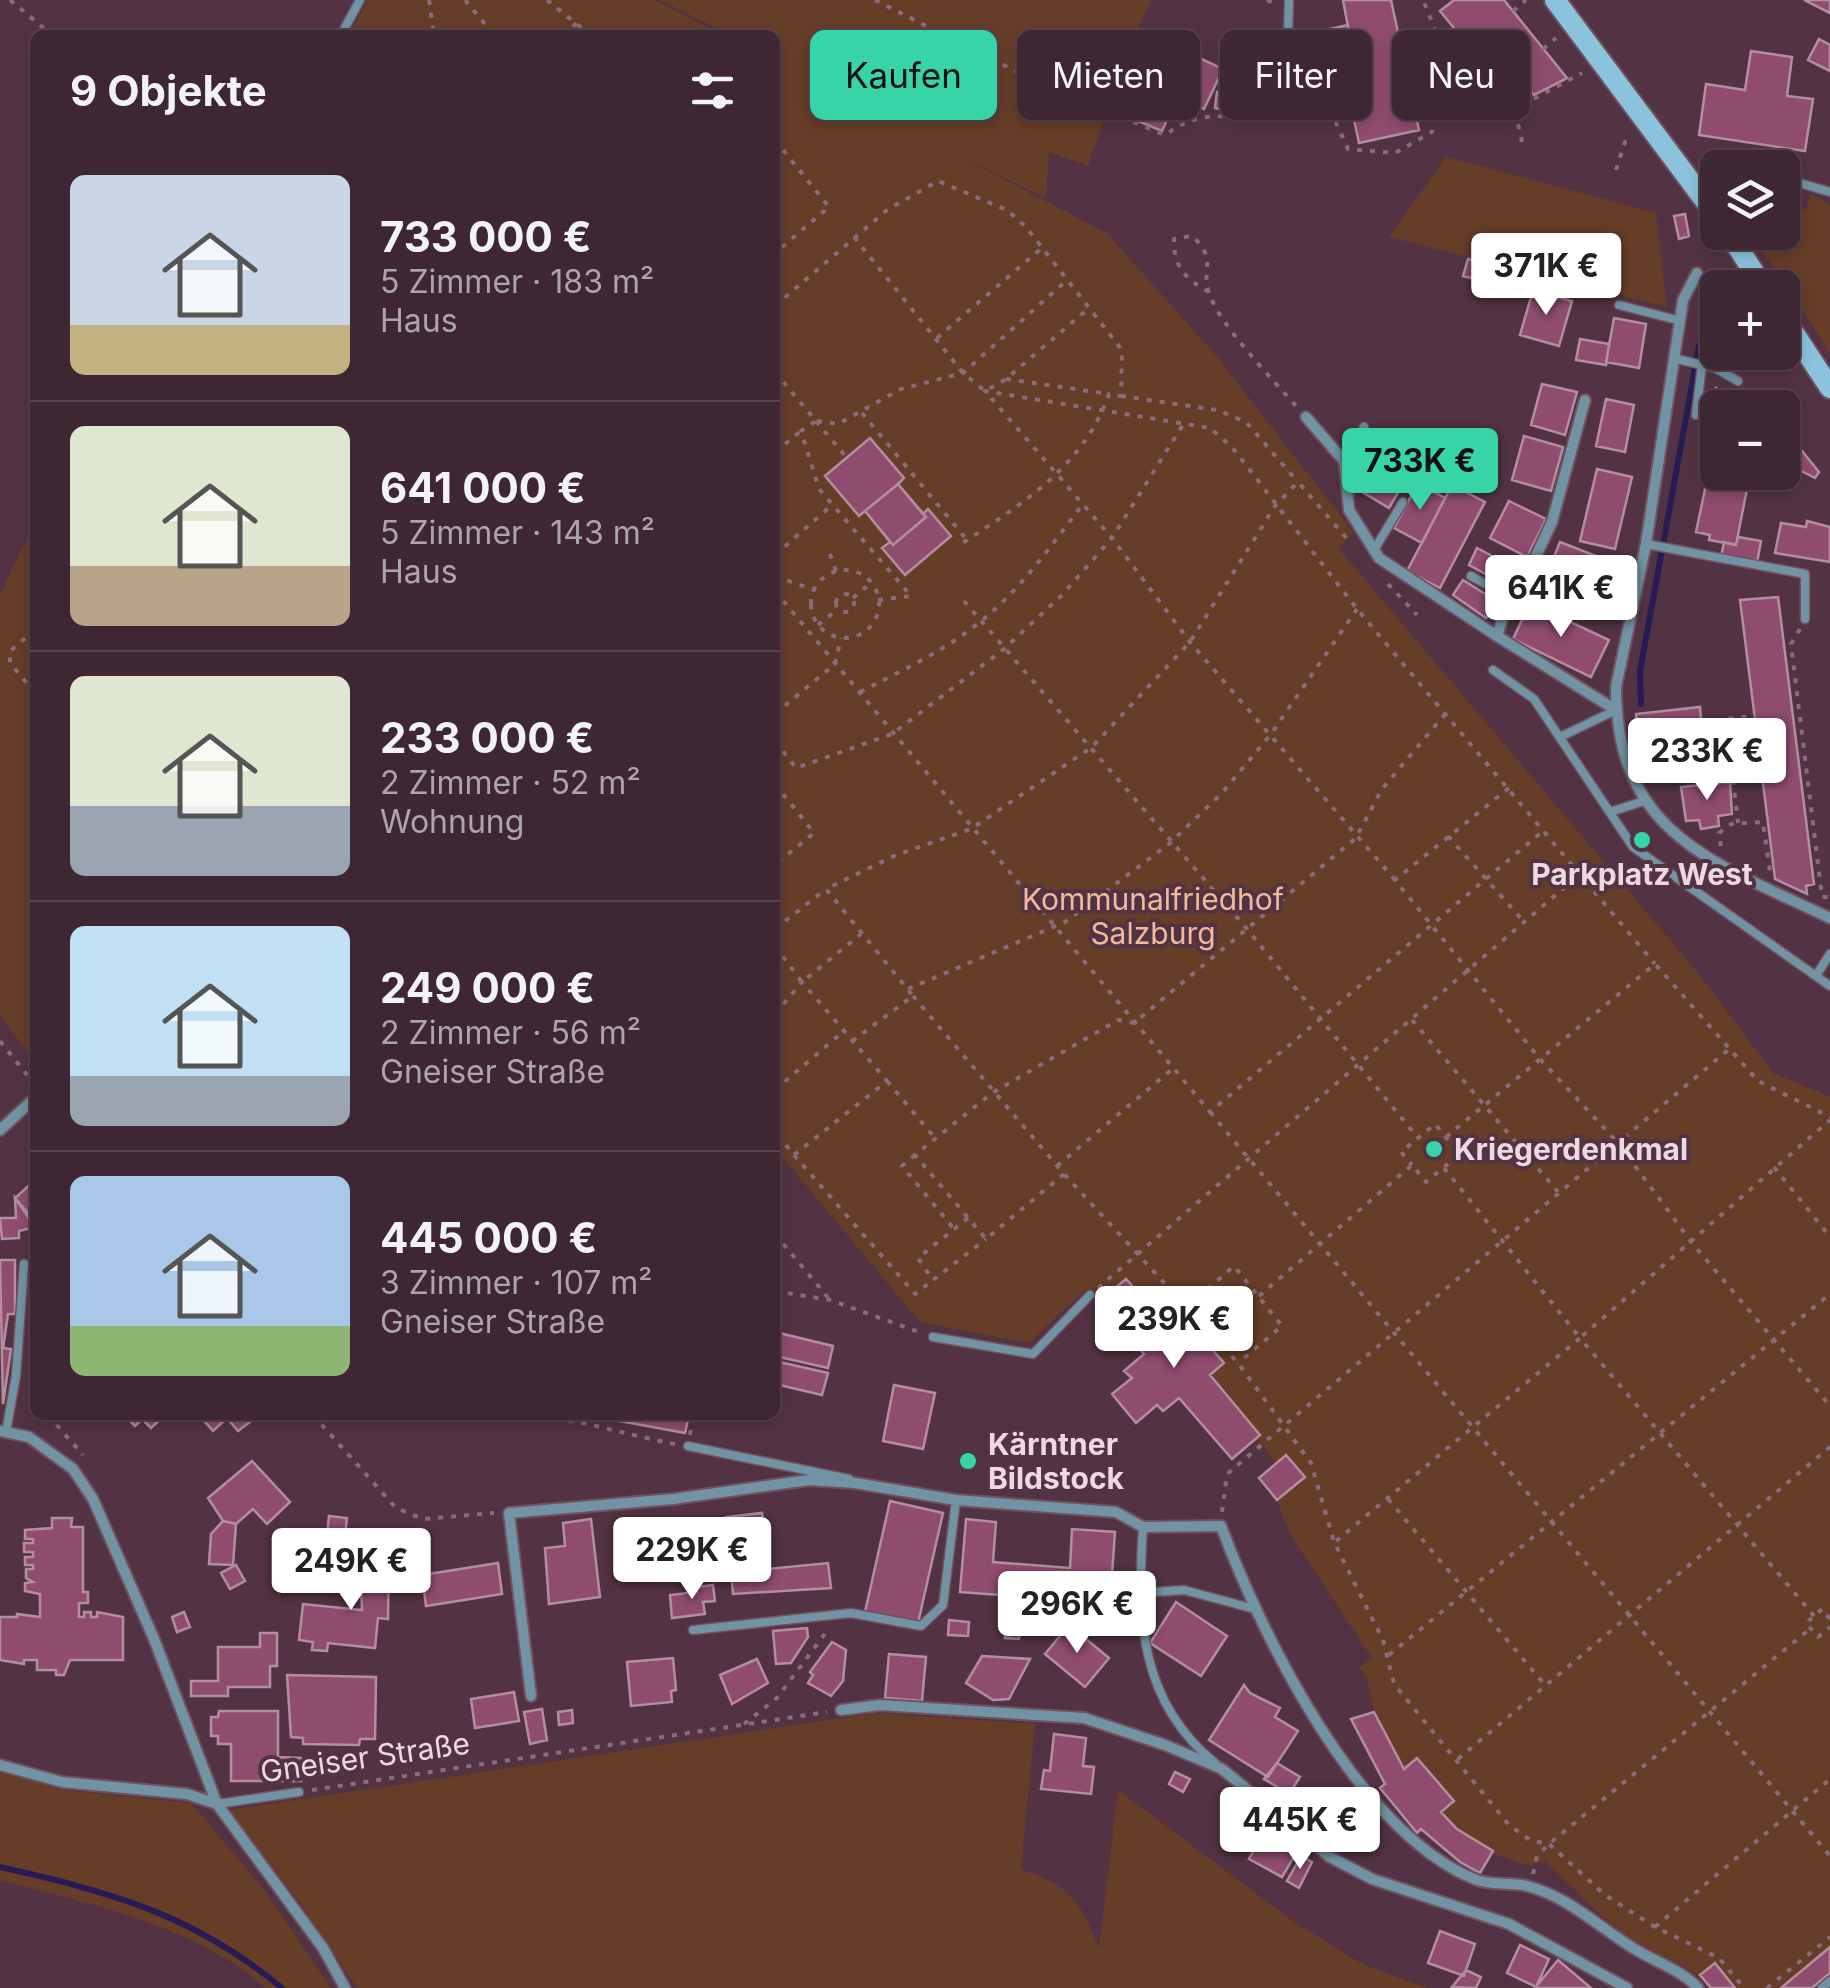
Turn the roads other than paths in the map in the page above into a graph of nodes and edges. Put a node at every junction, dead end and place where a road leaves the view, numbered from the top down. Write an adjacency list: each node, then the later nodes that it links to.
1 (360, 0): 4 (lane)
2 (1290, 0): 5 (lane)
3 (1555, 0): 8 (main road)
4 (344, 30)
5 (1288, 30)
6 (1800, 183): 7 (lane)
7 (1830, 192)
8 (1700, 194)
9 (1698, 273): 11 (street)
10 (1619, 305): 11 (lane)
11 (1681, 321): 13 (street)
12 (1800, 343): 18 (main road)
13 (1677, 359): 14 (lane); 25 (street)
14 (1700, 364)
15 (1701, 370): 20 (lane)
16 (1713, 370): 17 (lane)
17 (1738, 381)
18 (1830, 388)
19 (1585, 400): 28 (street)
20 (1696, 415)
21 (1306, 417): 23 (street)
22 (1364, 427): 23 (lane)
23 (1344, 462): 26 (street)
24 (1403, 502): 26 (lane)
25 (1651, 545): 29 (lane); 32 (street)
26 (1374, 550): 30 (street)
27 (1472, 576): 28 (lane)
28 (1510, 597): 30 (street)
29 (1805, 620)
30 (1497, 636): 32 (street)
31 (1493, 670): 33 (lane)
32 (1616, 710): 33 (lane); 34 (street)
33 (1560, 737): 35 (lane)
34 (1644, 800): 35 (lane); 36 (street)
35 (1610, 812): 38 (lane)
36 (1830, 918)
37 (1830, 954): 38 (lane)
38 (1818, 974): 39 (lane)
39 (1830, 986)
40 (30, 1103): 41 (street)
41 (0, 1130)
42 (24, 1264): 45 (lane)
43 (1090, 1295): 44 (lane)
44 (933, 1336)
45 (3, 1431): 58 (street)
46 (688, 1446): 47 (lane)
47 (897, 1489): 48 (street); 53 (street)
48 (956, 1500): 49 (street); 52 (lane)
49 (1143, 1527): 50 (lane); 51 (street)
50 (1138, 1592): 51 (lane); 56 (lane)
51 (1252, 1608): 62 (street)
52 (692, 1630)
53 (531, 1696)
54 (842, 1710): 56 (street)
55 (0, 1765): 58 (street, Gneiser Straße)
56 (1222, 1769): 61 (street)
57 (300, 1792): 58 (lane, Gneiser Straße)
58 (217, 1804): 60 (street)
59 (1830, 1982): 63 (lane)
60 (345, 1988)
61 (1626, 1988)
62 (1698, 1988)
63 (1822, 1988)

